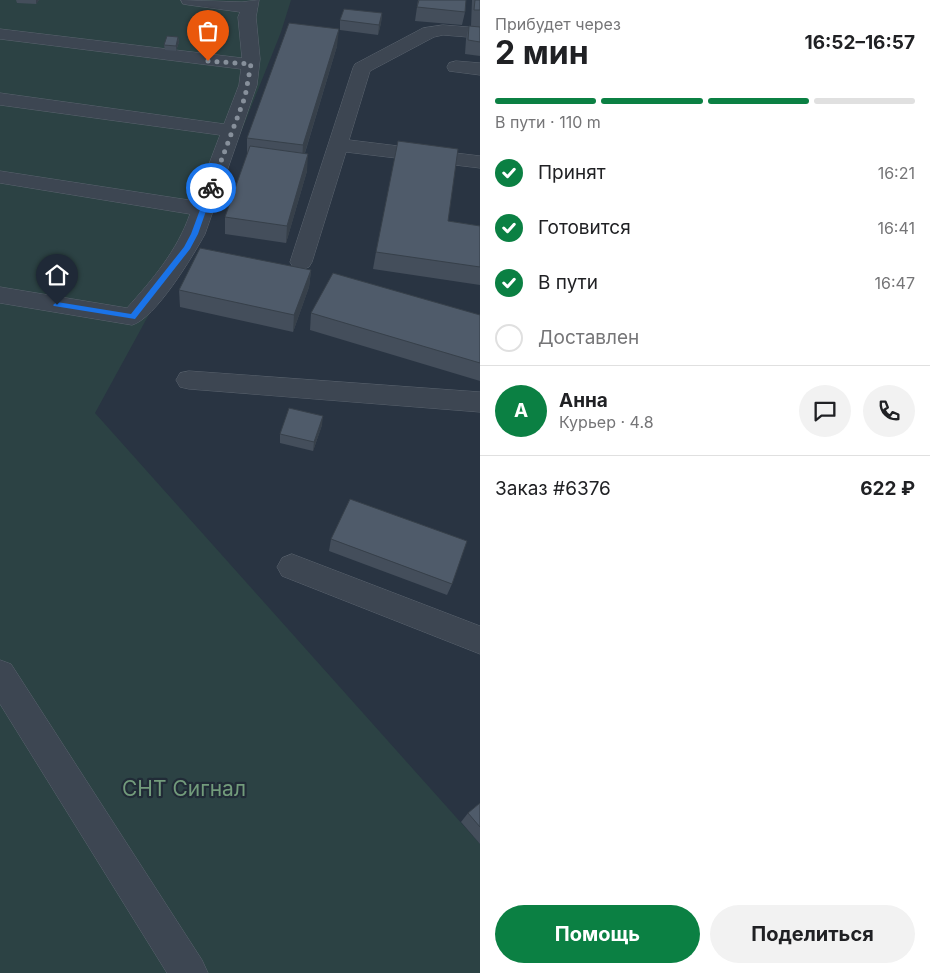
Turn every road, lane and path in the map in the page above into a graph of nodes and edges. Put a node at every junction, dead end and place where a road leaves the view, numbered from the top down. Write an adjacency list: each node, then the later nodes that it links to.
1 (189, 0): 2 (lane)
2 (250, 3): 5 (lane)
3 (480, 33): 10 (lane)
4 (0, 34): 5 (lane)
5 (251, 64): 9 (lane)
6 (456, 67): 7 (lane)
7 (480, 69)
8 (0, 99): 9 (lane)
9 (232, 131): 13 (lane)
10 (338, 145): 11 (lane); 14 (lane)
11 (480, 162)
12 (0, 177): 13 (lane)
13 (203, 209): 15 (lane)
14 (301, 262)
15 (0, 295)
16 (190, 380): 17 (lane)
17 (480, 402)
18 (292, 567): 19 (lane)
19 (480, 640)
20 (0, 675): 21 (lane)
21 (188, 973)

